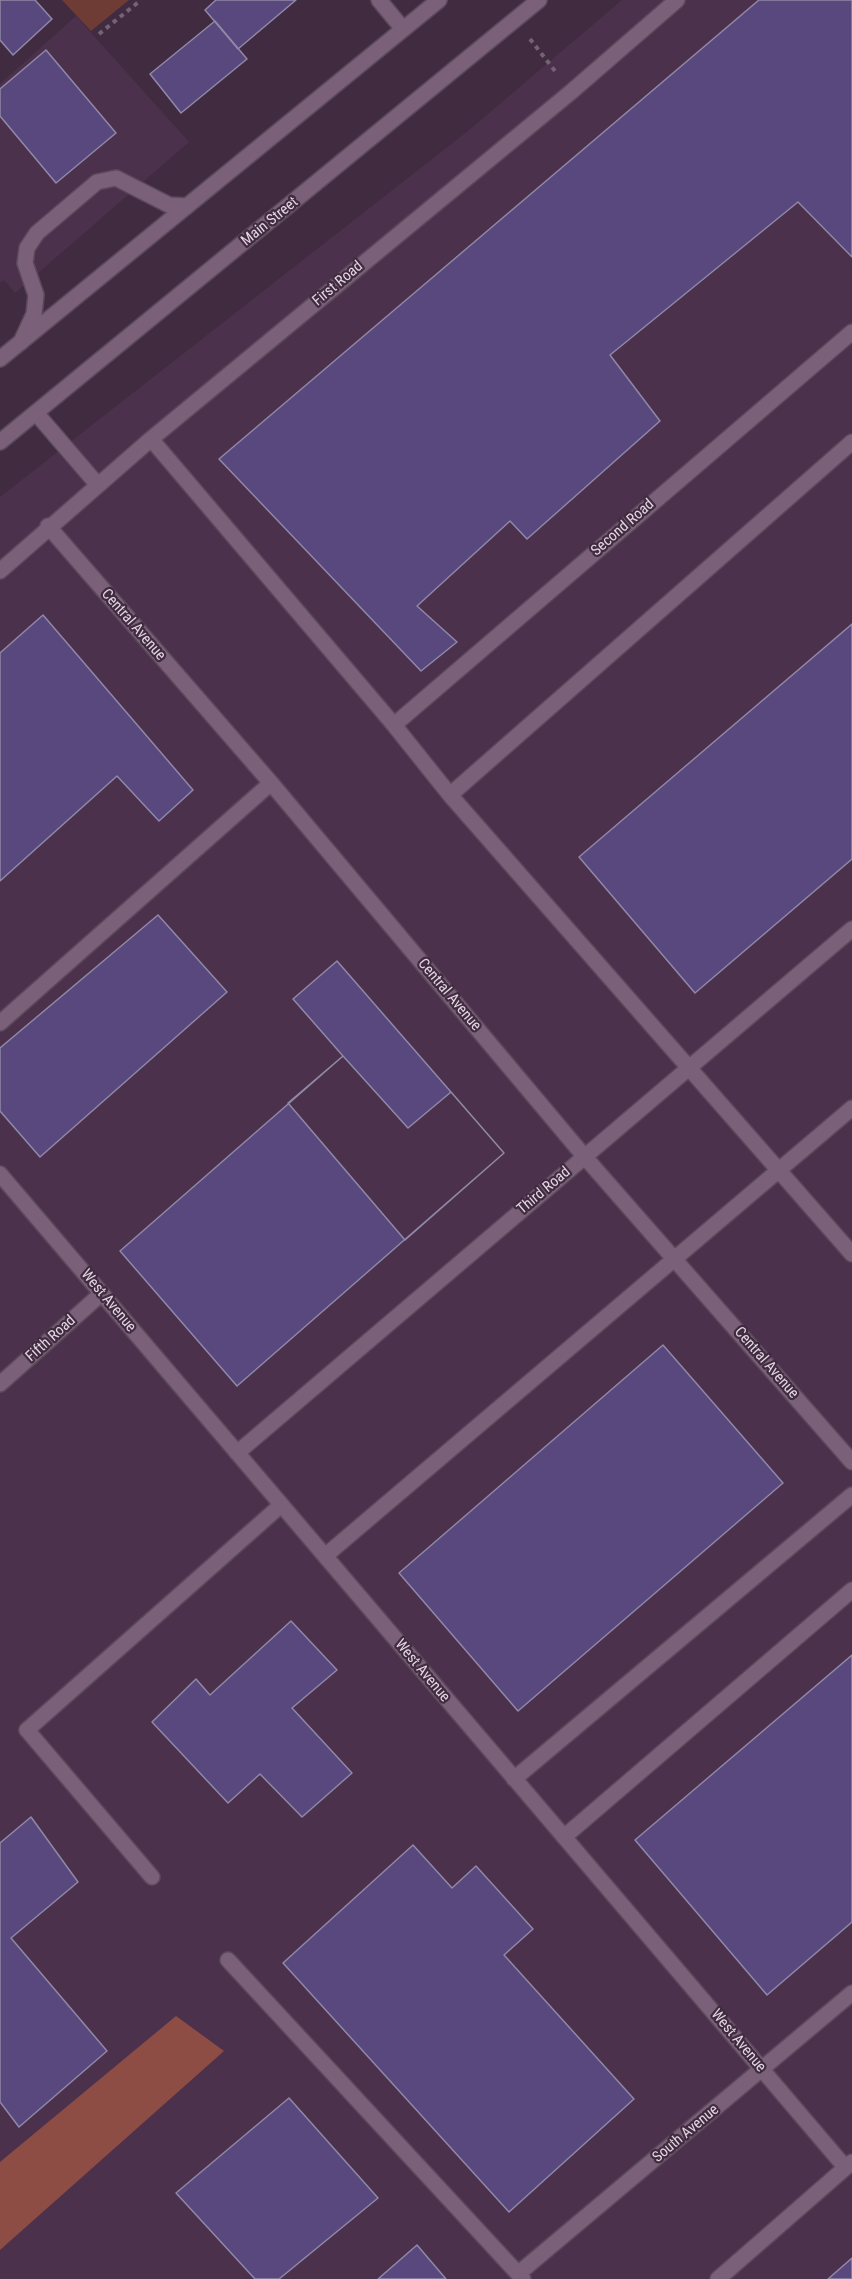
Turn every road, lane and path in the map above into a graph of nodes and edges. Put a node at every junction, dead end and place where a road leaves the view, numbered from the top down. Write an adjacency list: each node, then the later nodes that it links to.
1 (141, 0): 8 (path)
2 (379, 0): 7 (street)
3 (439, 0): 7 (street)
4 (539, 0): 6 (street, Main Street)
5 (677, 0): 9 (street, First Road)
6 (515, 20): 9 (path); 14 (street, Main Street)
7 (403, 29): 10 (street)
8 (99, 34)
9 (571, 92): 15 (street, First Road)
10 (187, 206): 12 (street); 12 (street)
11 (852, 332): 21 (street, Second Road)
12 (21, 342): 13 (street)
13 (0, 359)
14 (36, 412): 16 (street, Main Street); 18 (street)
15 (151, 439): 18 (street, First Road); 21 (street)
16 (0, 442)
17 (852, 442): 23 (street)
18 (97, 484): 19 (street, First Road)
19 (48, 526): 20 (street, First Road); 22 (street, Central Avenue)
20 (0, 571)
21 (394, 725): 23 (street)
22 (271, 783): 25 (street); 28 (street, Central Avenue)
23 (450, 795): 26 (street)
24 (852, 929): 26 (street, Third Road)
25 (0, 1023)
26 (689, 1068): 28 (street, Third Road); 29 (street)
27 (852, 1108): 29 (street)
28 (585, 1156): 32 (street, Central Avenue); 35 (street, Third Road)
29 (780, 1170): 31 (street); 32 (street)
30 (0, 1174): 33 (street, West Avenue)
31 (852, 1254)
32 (675, 1260): 36 (street, Central Avenue); 39 (street)
33 (101, 1294): 34 (street, Fifth Road); 35 (street, West Avenue)
34 (0, 1384)
35 (237, 1453): 38 (street, West Avenue)
36 (852, 1462)
37 (852, 1495): 41 (street)
38 (280, 1506): 39 (street, West Avenue); 43 (street)
39 (325, 1556): 41 (street, West Avenue)
40 (852, 1590): 42 (street)
41 (514, 1779): 42 (street, West Avenue)
42 (564, 1837): 46 (street, West Avenue)
43 (152, 1877)
44 (228, 1960): 48 (street)
45 (852, 1993): 46 (street, South Avenue)
46 (763, 2070): 47 (street, West Avenue); 48 (street, South Avenue)
47 (849, 2165): 49 (street)
48 (521, 2276)
49 (718, 2279)

